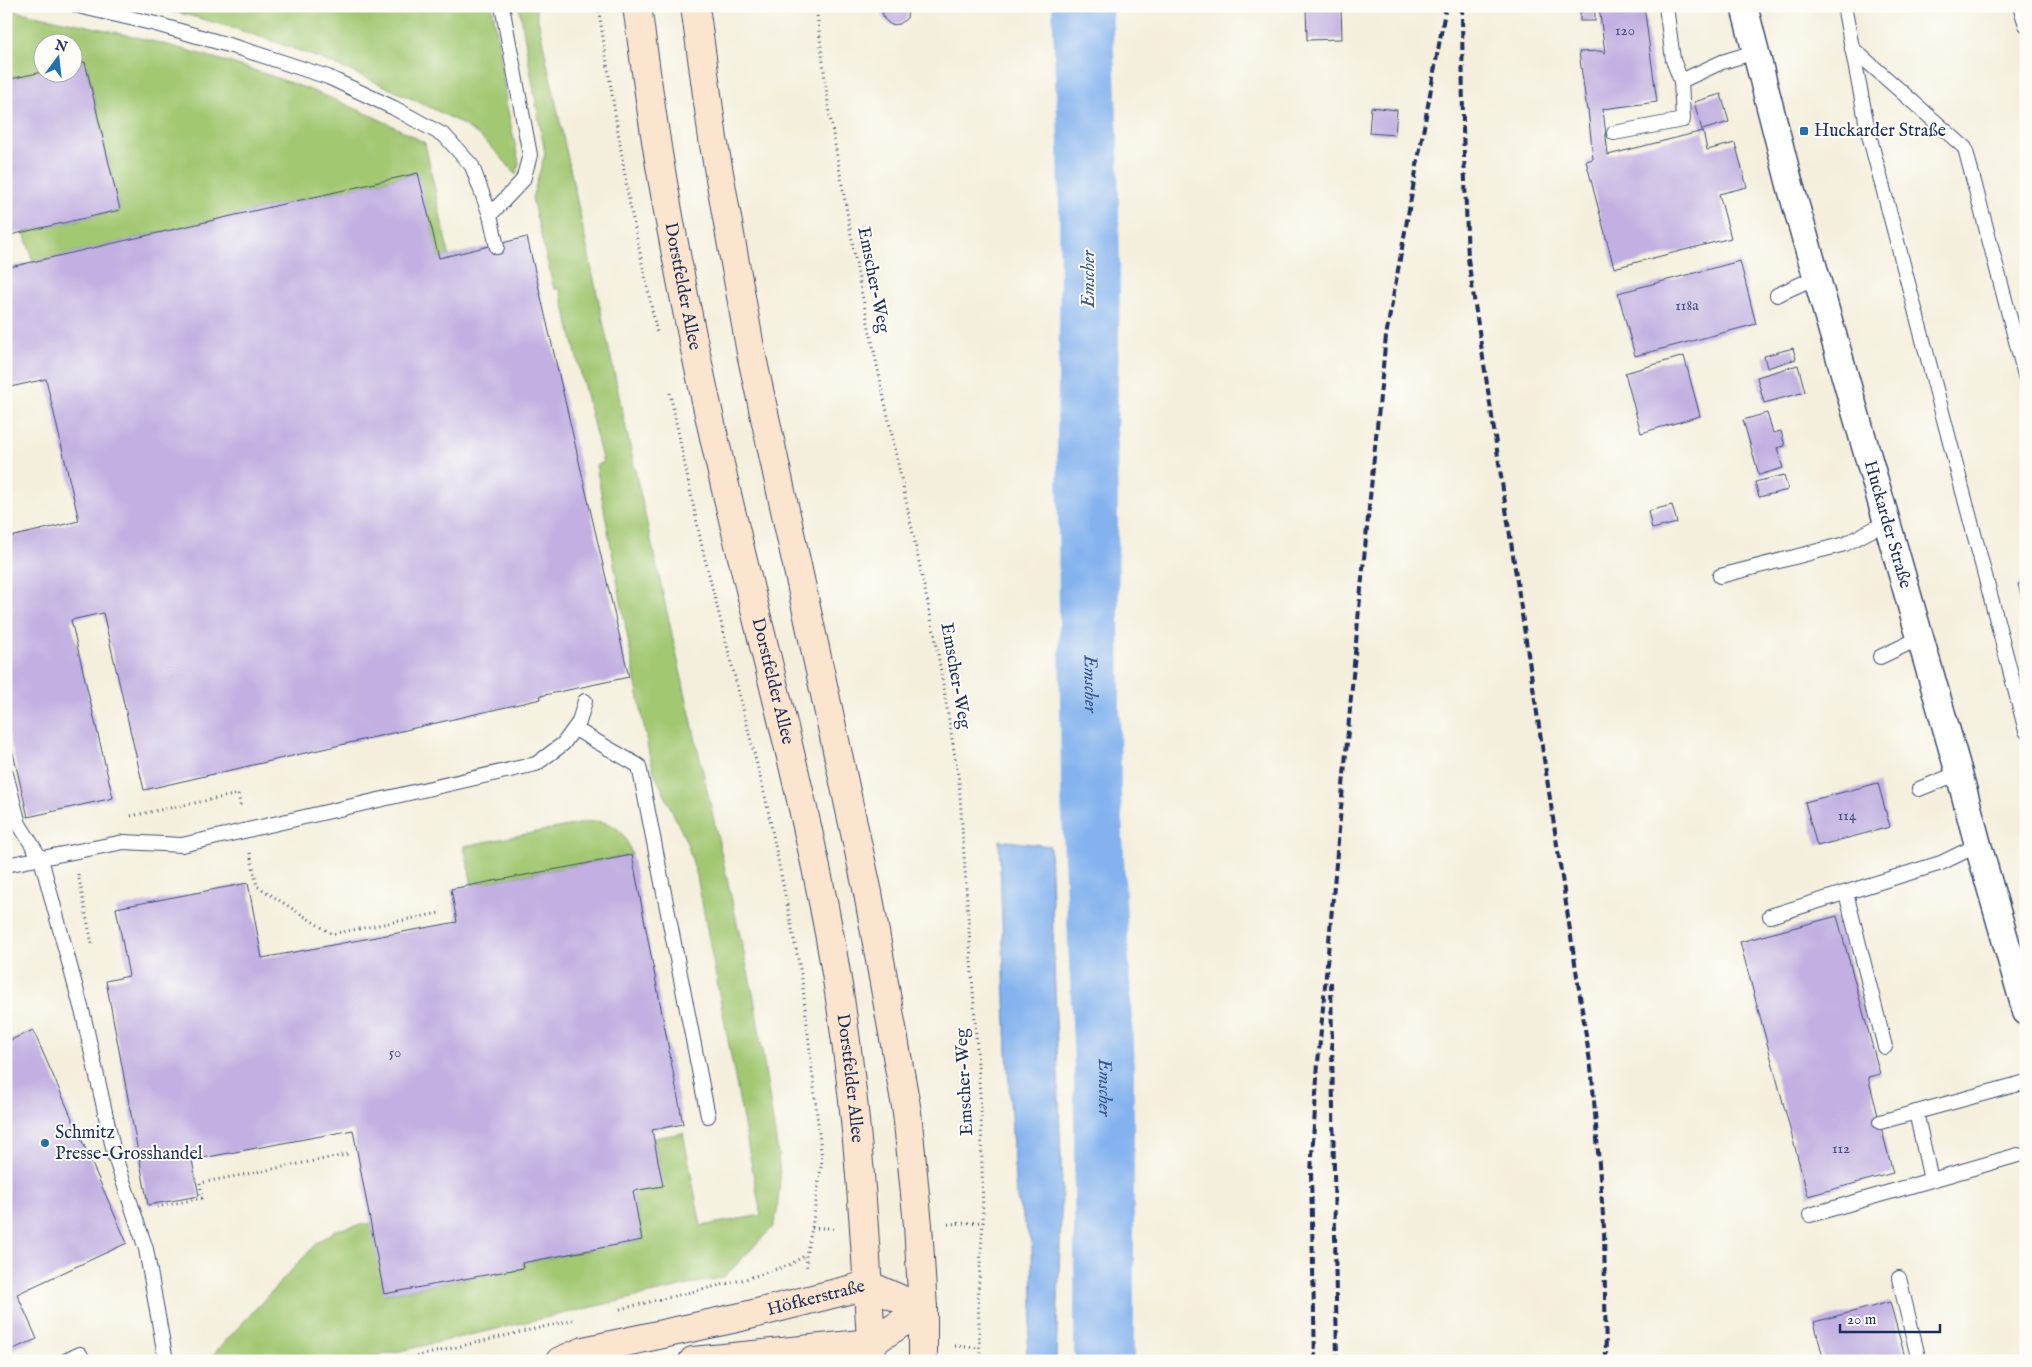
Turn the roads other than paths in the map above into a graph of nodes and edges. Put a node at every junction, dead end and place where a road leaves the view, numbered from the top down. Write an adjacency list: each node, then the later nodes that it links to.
1 (78, 6): 14 (lane)
2 (502, 6): 14 (lane)
3 (636, 6): 44 (main road, Dorstfelder Allee)
4 (695, 6): 45 (main road)
5 (1666, 6): 12 (lane)
6 (1744, 6): 11 (street, Huckarder Straße)
7 (1844, 6): 10 (lane)
8 (2020, 6): 9 (lane)
9 (2026, 24)
10 (1852, 48): 18 (lane); 25 (lane)
11 (1755, 52): 12 (lane); 16 (street, Huckarder Straße)
12 (1681, 81): 13 (lane)
13 (1614, 133)
14 (490, 215): 15 (lane)
15 (497, 247)
16 (1816, 277): 17 (lane); 19 (street, Huckarder Straße)
17 (1777, 295)
18 (2026, 379)
19 (1887, 522): 20 (lane); 21 (street, Huckarder Straße)
20 (1720, 576)
21 (1920, 638): 22 (lane); 26 (street, Huckarder Straße)
22 (1880, 657)
23 (585, 701): 24 (lane)
24 (575, 728): 30 (lane); 38 (lane)
25 (2026, 731)
26 (1960, 773): 28 (lane); 29 (street, Huckarder Straße)
27 (6, 774): 30 (lane)
28 (1919, 789)
29 (1978, 845): 32 (lane); 34 (street, Huckarder Straße)
30 (41, 859): 31 (lane); 49 (lane)
31 (6, 865)
32 (1846, 892): 33 (lane); 35 (lane)
33 (1770, 916)
34 (2026, 1012)
35 (1885, 1048)
36 (2026, 1082): 37 (lane)
37 (1916, 1112): 39 (lane); 41 (lane)
38 (708, 1116)
39 (1880, 1122)
40 (2018, 1155): 41 (lane)
41 (1931, 1180): 42 (lane)
42 (1810, 1216)
43 (1899, 1278): 53 (lane)
44 (868, 1285): 45 (main road, Höfkerstraße); 46 (main road, Dorstfelder Allee); 50 (main road, Höfkerstraße)
45 (923, 1309): 46 (main road); 52 (main road)
46 (872, 1352): 51 (main road)
47 (65, 1361): 48 (lane)
48 (83, 1361)
49 (166, 1361)
50 (560, 1361)
51 (693, 1361)
52 (923, 1361)
53 (1918, 1361)

